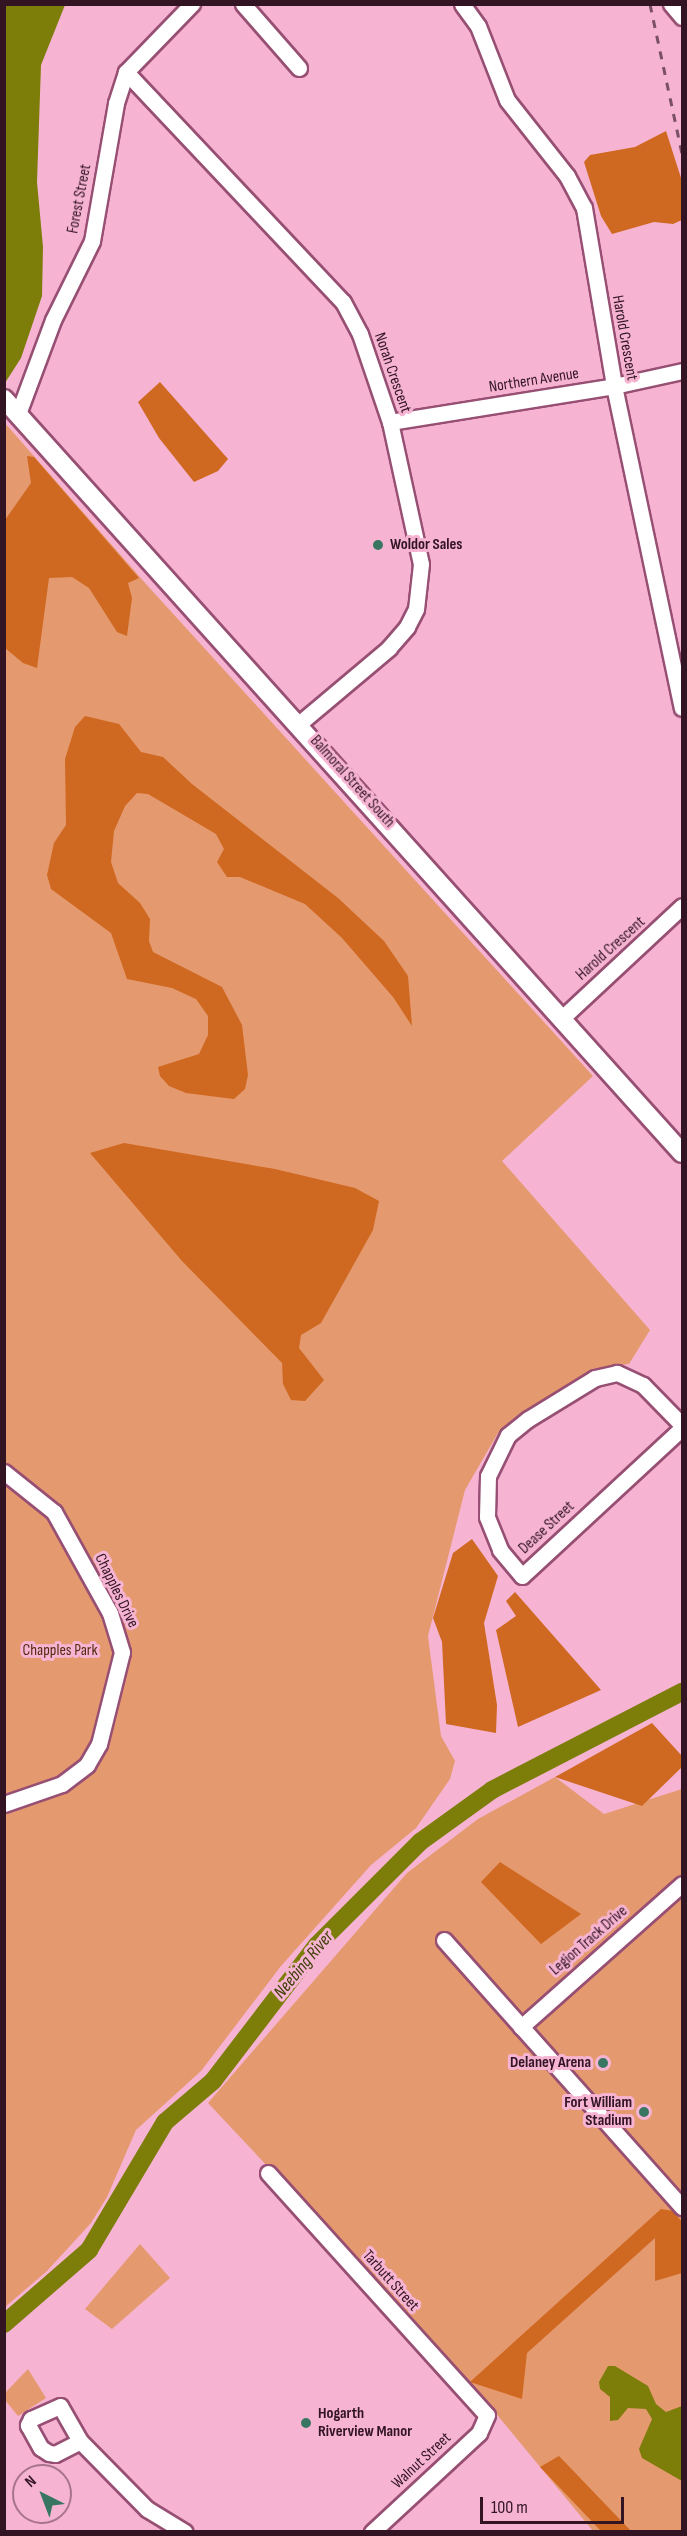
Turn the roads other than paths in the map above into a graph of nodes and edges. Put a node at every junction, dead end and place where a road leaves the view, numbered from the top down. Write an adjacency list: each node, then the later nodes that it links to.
1 (192, 4): 7 (street, Forest Street)
2 (243, 4): 6 (street)
3 (462, 4): 9 (street, Harold Crescent)
4 (671, 4): 5 (street)
5 (682, 17)
6 (299, 68)
7 (126, 72): 11 (street, Forest Street); 12 (street, Norah Crescent)
8 (682, 371): 9 (street, Northern Avenue)
9 (614, 386): 12 (street, Northern Avenue); 13 (street, Harold Crescent)
10 (4, 399): 11 (main road, Balmoral Street South)
11 (18, 414): 14 (main road, Balmoral Street South)
12 (390, 422): 14 (street, Norah Crescent)
13 (682, 708)
14 (300, 723): 16 (main road, Balmoral Street South)
15 (682, 906): 16 (street, Harold Crescent)
16 (562, 1018): 17 (main road, Balmoral Street South)
17 (682, 1153)
18 (682, 1427): 18 (street, Dease Street)
19 (4, 1472): 20 (street, Chapples Drive)
20 (4, 1804)
21 (682, 1884): 23 (street, Legion Track Drive)
22 (444, 1940): 23 (street)
23 (520, 2027): 25 (street)
24 (268, 2173): 26 (street, Tarbutt Street)
25 (682, 2207)
26 (486, 2413): 29 (street, Walnut Street)
27 (80, 2441): 28 (street)
28 (184, 2532)
29 (372, 2532)

